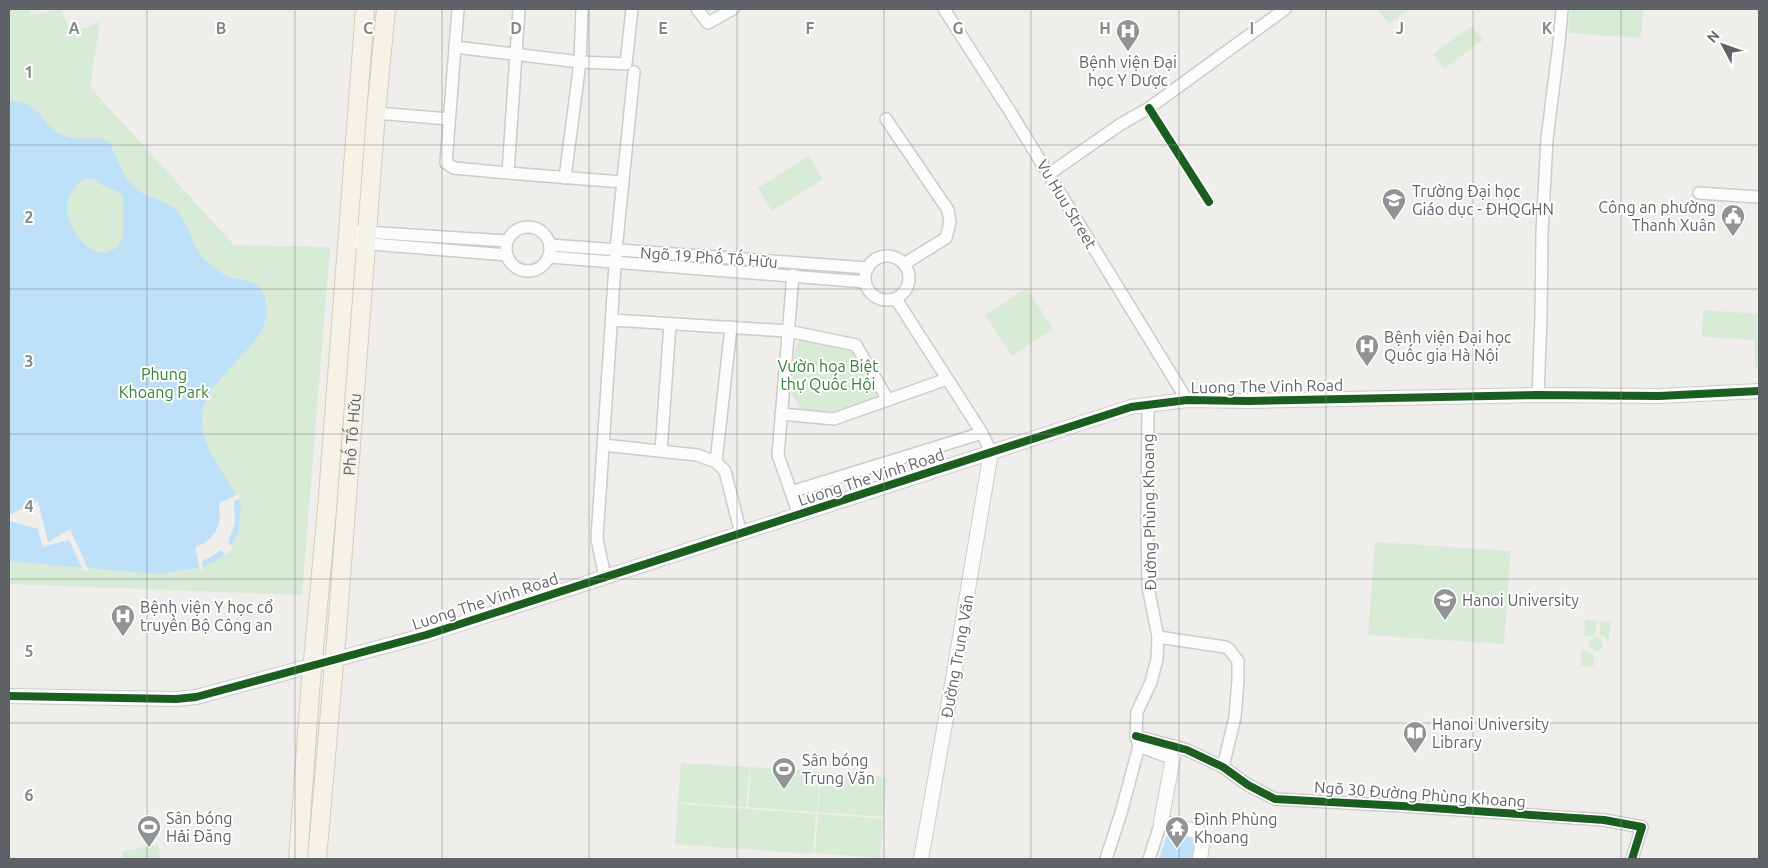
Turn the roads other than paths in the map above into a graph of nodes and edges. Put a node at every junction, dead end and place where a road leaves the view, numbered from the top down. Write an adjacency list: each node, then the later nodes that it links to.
1 (365, 9): 25 (main road, Phố Tố Hữu)
2 (386, 9): 16 (main road, Phố Tố Hữu)
3 (458, 9): 12 (street)
4 (519, 9): 13 (street)
5 (582, 9): 14 (street)
6 (632, 9): 14 (street)
7 (697, 9): 8 (street)
8 (734, 9)
9 (944, 9): 20 (street, Vu Huu Street)
10 (1284, 9): 20 (street)
11 (1562, 9): 42 (street)
12 (455, 47): 13 (street); 17 (street)
13 (515, 52): 14 (street); 19 (street)
14 (580, 62): 21 (street)
15 (634, 72): 22 (street)
16 (376, 113): 17 (street); 26 (main road, Phố Tố Hữu)
17 (449, 119): 19 (street)
18 (886, 119): 31 (street)
19 (508, 174): 21 (street)
20 (1049, 174): 44 (street, Vu Huu Street)
21 (565, 178): 22 (street)
22 (622, 182): 30 (street)
23 (1699, 194): 24 (street)
24 (1758, 197)
25 (348, 237): 26 (street); 58 (main road, Phố Tố Hữu)
26 (366, 238): 27 (street); 29 (street); 57 (main road, Phố Tố Hữu)
27 (507, 242): 28 (street); 29 (street)
28 (550, 251): 29 (street); 30 (street, Ngõ 19 Phố Tố Hữu)
29 (506, 254)
30 (616, 256): 32 (street, Ngõ 19 Phố Tố Hữu); 33 (street, Ngõ 19 Phố Tố Hữu); 36 (street)
31 (904, 264): 32 (street); 35 (street)
32 (868, 268): 34 (street)
33 (793, 275): 34 (street, Ngõ 19 Phố Tố Hữu); 39 (street)
34 (865, 282): 35 (street)
35 (896, 299): 40 (street)
36 (612, 320): 37 (street); 48 (street)
37 (670, 324): 38 (street); 49 (street)
38 (731, 327): 39 (street); 51 (street)
39 (788, 331): 43 (street); 46 (street)
40 (948, 379): 43 (street); 47 (street)
41 (1759, 391): 42 (street, Luong The Vinh Road)
42 (1538, 395): 44 (street, Luong The Vinh Road)
43 (888, 400): 46 (street)
44 (1187, 400): 45 (street, Luong The Vinh Road)
45 (1148, 405): 50 (street, Luong The Vinh Road); 56 (street, Đường Phùng Khoang)
46 (781, 414): 52 (street)
47 (982, 433): 50 (street); 52 (street)
48 (603, 445): 49 (street); 55 (street)
49 (661, 451): 51 (street)
50 (991, 452): 53 (street, Luong The Vinh Road); 66 (street, Đường Trung Văn)
51 (716, 462): 54 (street)
52 (791, 492): 53 (street)
53 (798, 515): 54 (street, Luong The Vinh Road)
54 (741, 534): 55 (street, Luong The Vinh Road)
55 (605, 577): 57 (street, Luong The Vinh Road)
56 (1158, 637): 60 (street, Đường Phùng Khoang); 62 (street)
57 (334, 660): 58 (street, Luong The Vinh Road); 65 (main road, Phố Tố Hữu)
58 (312, 666): 59 (street, Luong The Vinh Road); 64 (main road, Phố Tố Hữu)
59 (9, 696)
60 (1138, 741): 61 (street); 67 (street, Đường Phùng Khoang)
61 (1174, 753): 62 (street, Ngõ 30 Đường Phùng Khoang); 63 (street)
62 (1223, 767): 70 (street, Ngõ 30 Đường Phùng Khoang)
63 (1161, 822): 68 (street); 69 (street)
64 (298, 859)
65 (317, 859)
66 (921, 859)
67 (1106, 859)
68 (1149, 859)
69 (1200, 859)
70 (1632, 859)

